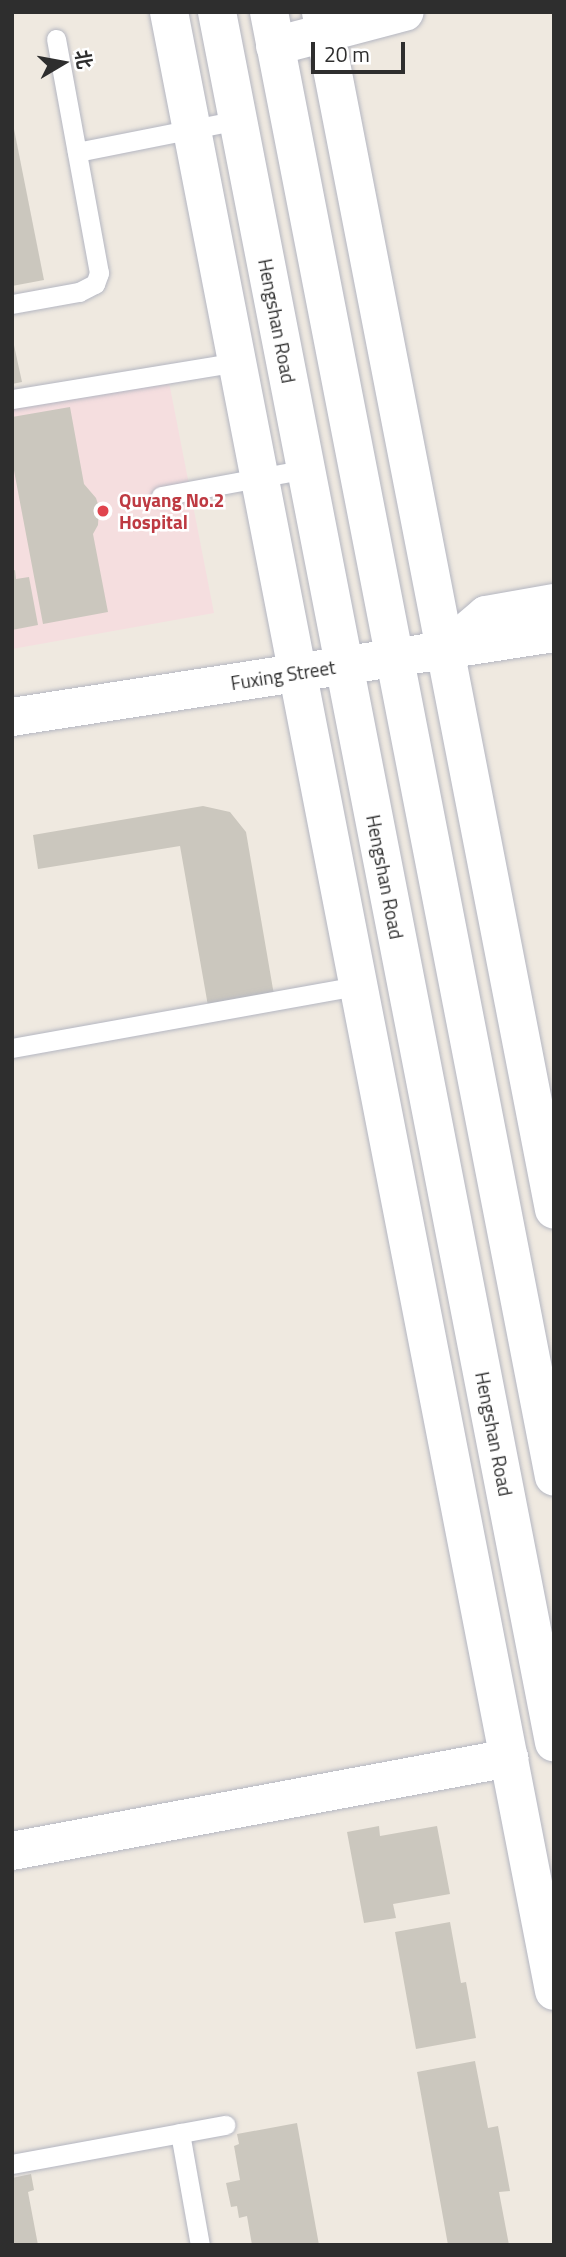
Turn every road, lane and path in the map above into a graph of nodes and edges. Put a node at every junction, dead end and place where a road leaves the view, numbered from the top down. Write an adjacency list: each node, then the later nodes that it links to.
1 (169, 12): 8 (street)
2 (217, 12): 7 (street, Hengshan Road)
3 (405, 12): 4 (street)
4 (323, 23): 5 (street); 19 (street)
5 (272, 29): 20 (street)
6 (56, 39): 9 (lane)
7 (238, 120): 8 (lane); 13 (street, Hengshan Road)
8 (191, 129): 9 (lane); 11 (street)
9 (77, 152): 10 (lane)
10 (12, 304)
11 (237, 362): 12 (lane); 14 (street)
12 (12, 400)
13 (306, 469): 14 (lane); 21 (street, Hengshan Road)
14 (259, 478): 15 (lane); 22 (street)
15 (161, 496)
16 (554, 603): 19 (street)
17 (554, 633): 19 (street, Fuxing Street)
18 (554, 659): 19 (street, Fuxing Street)
19 (447, 663): 20 (street, Fuxing Street); 27 (street)
20 (397, 670): 21 (street, Fuxing Street); 28 (street)
21 (347, 678): 22 (street, Fuxing Street); 29 (street, Hengshan Road)
22 (300, 686): 23 (street, Fuxing Street); 24 (street, Fuxing Street); 25 (street)
23 (12, 717)
24 (12, 744)
25 (358, 986): 26 (lane); 30 (street)
26 (12, 1048)
27 (554, 1210)
28 (554, 1477)
29 (554, 1742)
30 (509, 1758): 31 (street); 32 (street)
31 (12, 1851)
32 (554, 1991)
33 (225, 2125): 34 (lane)
34 (180, 2133): 35 (lane); 36 (lane)
35 (12, 2164)
36 (200, 2245)

